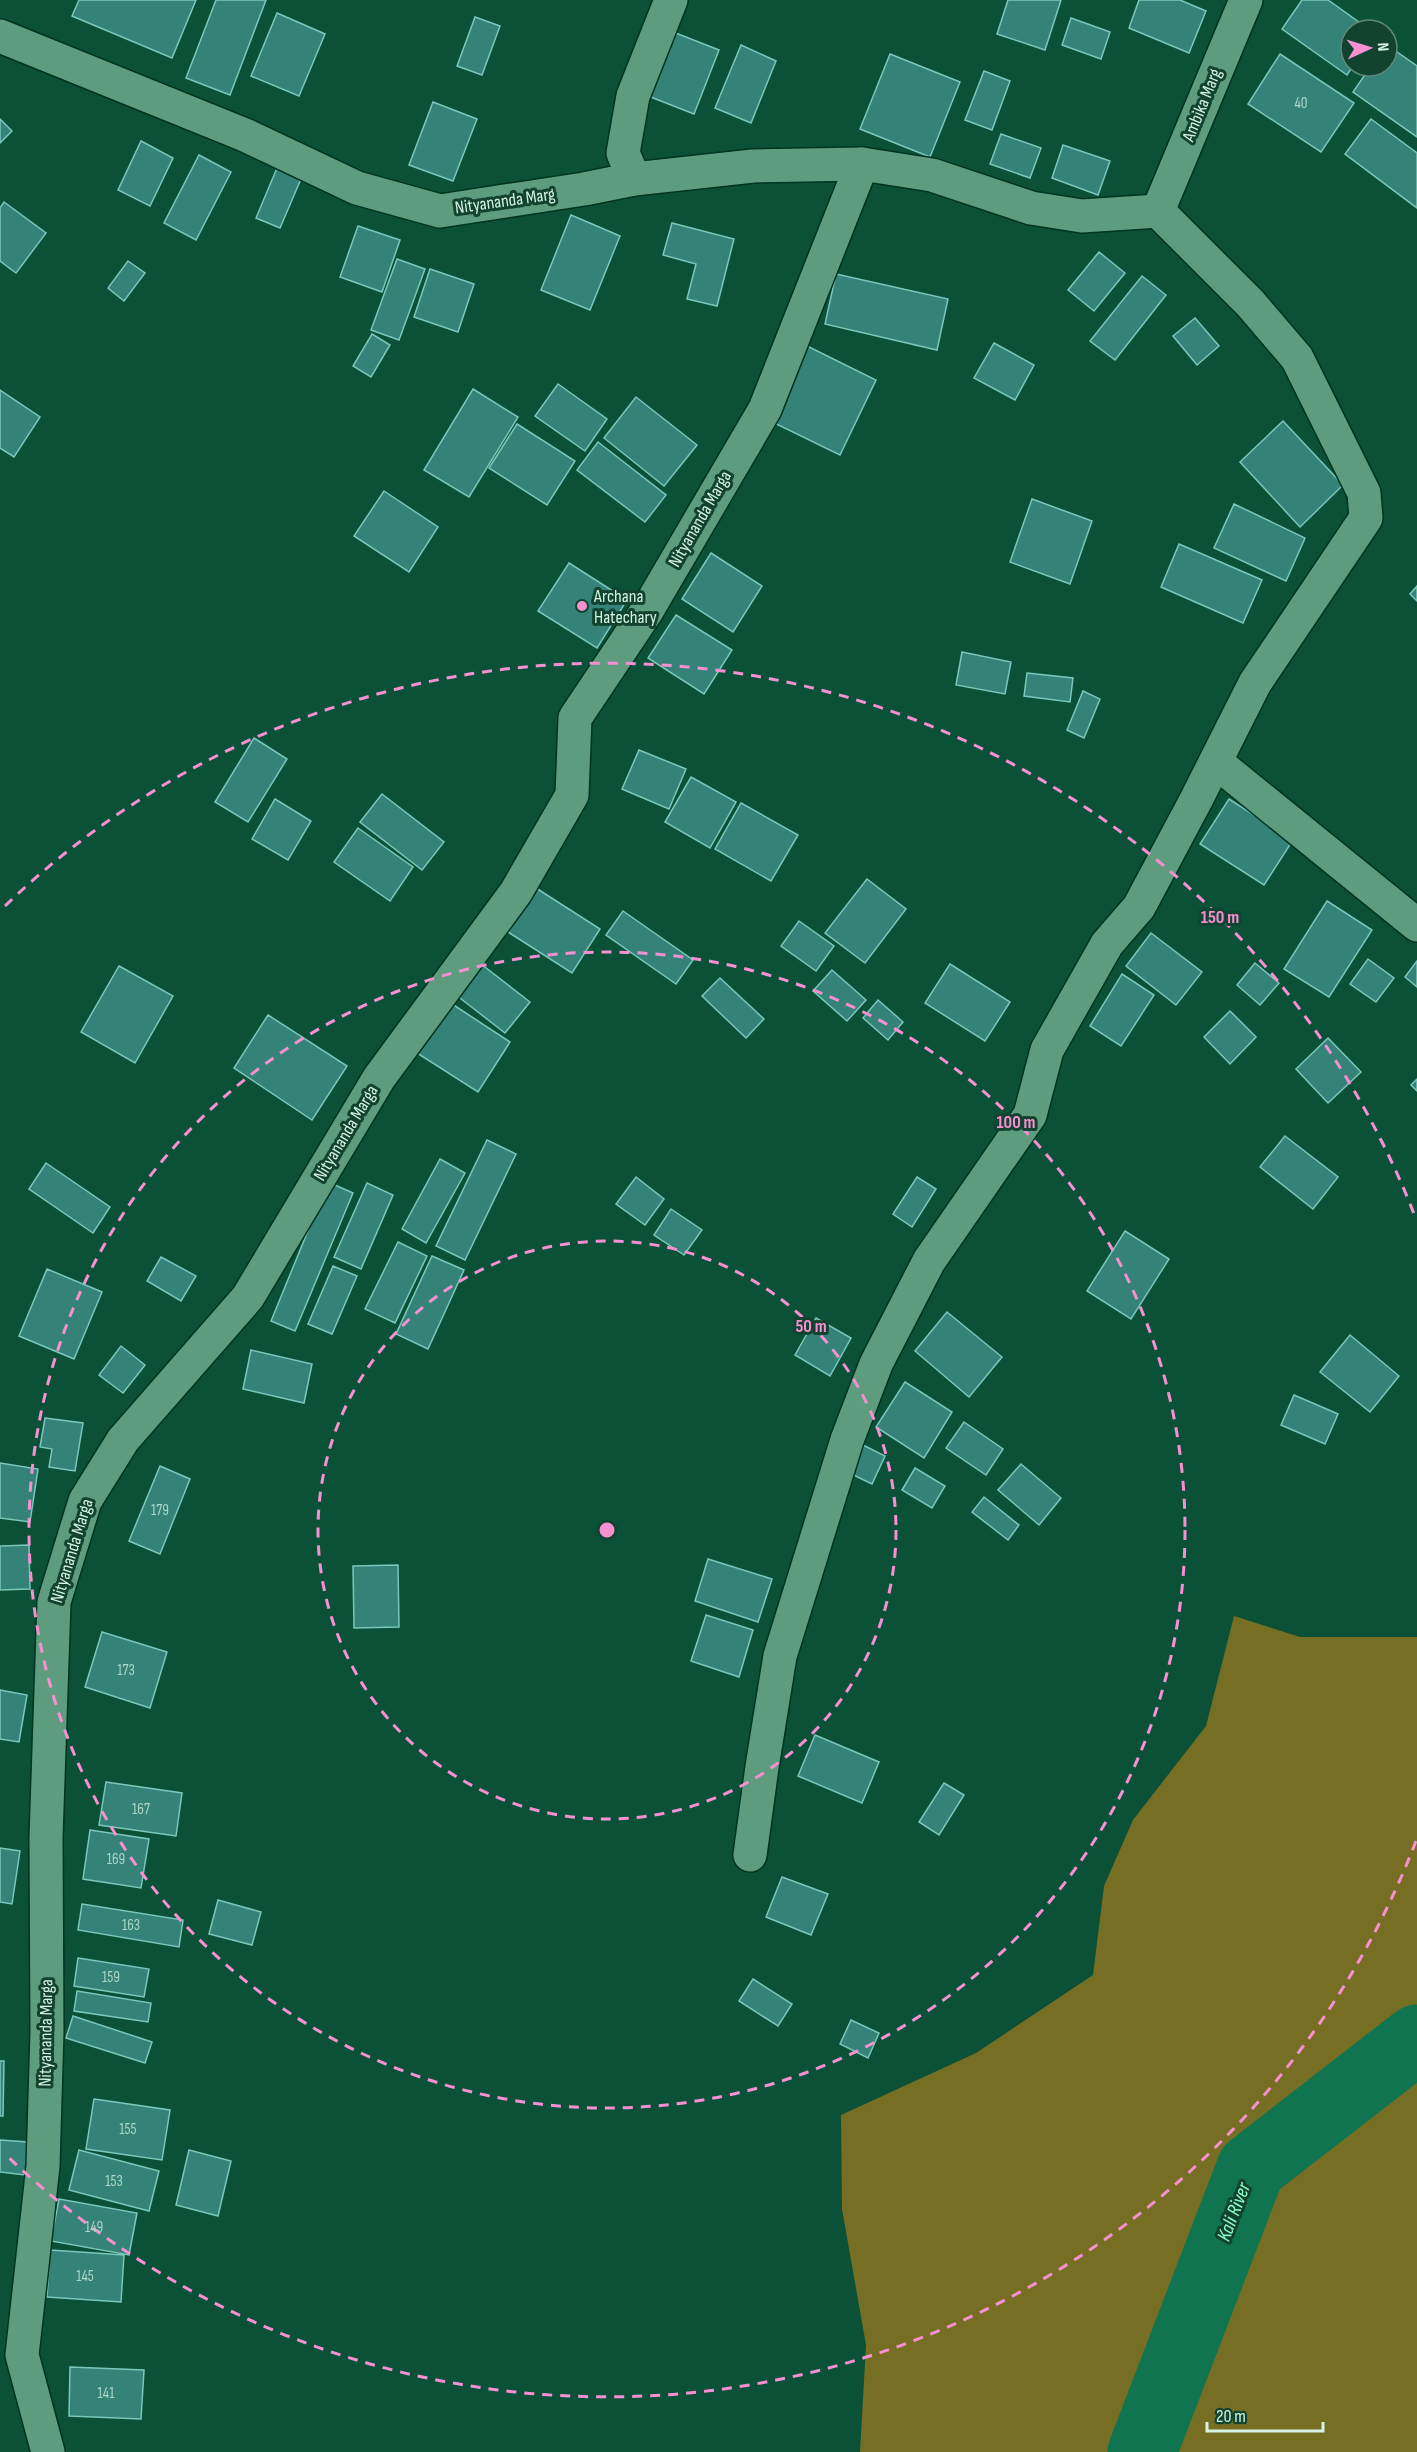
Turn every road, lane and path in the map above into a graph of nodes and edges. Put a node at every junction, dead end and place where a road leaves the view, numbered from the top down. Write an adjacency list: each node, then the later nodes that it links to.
1 (671, 0): 5 (street)
2 (1246, 0): 6 (street, Ambika Marg)
3 (0, 36): 5 (street, Nityananda Marg)
4 (862, 164): 5 (street, Nityananda Marg); 6 (street); 10 (street, Nityananda Marga)
5 (634, 179)
6 (1158, 211): 7 (street)
7 (1216, 762): 8 (street); 9 (street)
8 (1417, 925)
9 (750, 1856)
10 (48, 2452)

